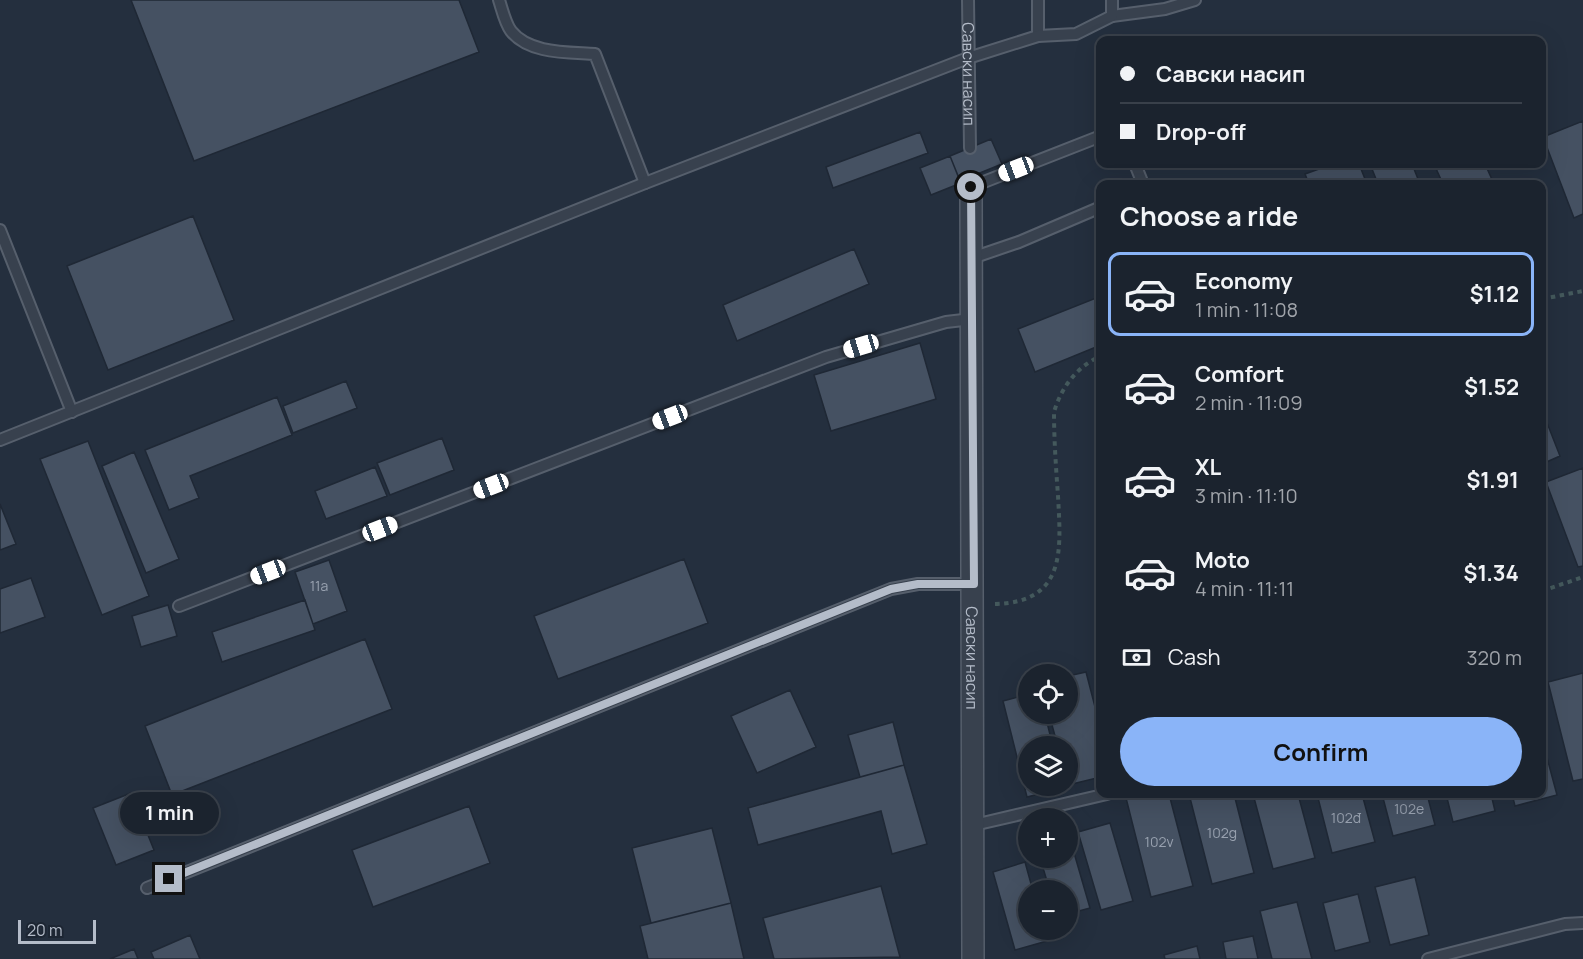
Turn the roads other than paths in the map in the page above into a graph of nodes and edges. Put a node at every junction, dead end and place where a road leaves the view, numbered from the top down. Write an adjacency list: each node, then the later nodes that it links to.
1 (499, 0): 12 (lane)
2 (968, 0): 8 (lane, Савски насип)
3 (1038, 0): 7 (lane)
4 (1112, 0): 6 (lane)
5 (1195, 0): 6 (lane)
6 (1112, 16): 7 (lane)
7 (1038, 36): 8 (lane)
8 (968, 58): 10 (lane, Савски насип); 12 (lane)
9 (1096, 138): 11 (lane)
10 (970, 148)
11 (971, 182): 15 (street, Савски насип)
12 (645, 183): 17 (lane)
13 (1096, 209): 15 (lane)
14 (0, 230): 17 (lane)
15 (972, 258): 16 (street, Савски насип)
16 (972, 319): 19 (street, Савски насип); 20 (lane)
17 (72, 412): 18 (lane)
18 (0, 440)
19 (974, 594): 22 (street, Савски насип); 23 (lane)
20 (179, 606)
21 (1096, 797): 22 (lane)
22 (974, 825): 25 (street, Савски насип)
23 (147, 888)
24 (1583, 923): 26 (lane)
25 (973, 959)
26 (1428, 959)

